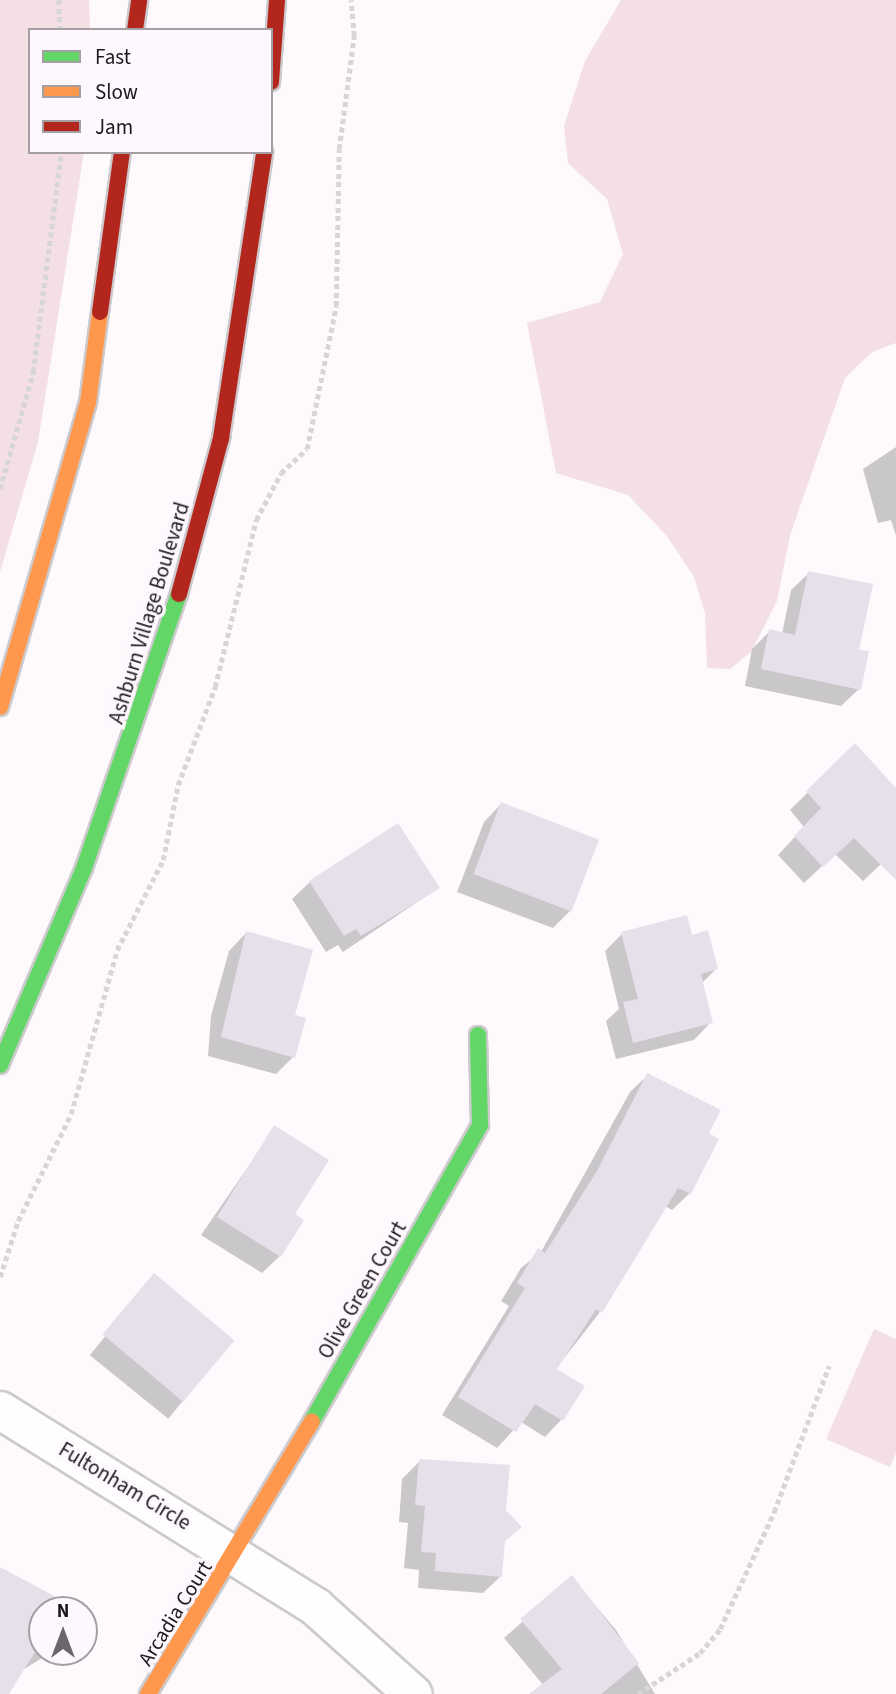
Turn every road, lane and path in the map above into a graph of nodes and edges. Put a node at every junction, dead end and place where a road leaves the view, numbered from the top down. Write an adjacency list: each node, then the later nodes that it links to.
1 (59, 0): 5 (path)
2 (139, 0): 6 (main road)
3 (277, 0): 7 (main road)
4 (351, 0): 15 (path)
5 (60, 28)
6 (135, 28)
7 (273, 55)
8 (61, 154): 11 (path)
9 (122, 154): 12 (main road)
10 (264, 154): 14 (main road, Ashburn Village Boulevard)
11 (0, 489)
12 (0, 707)
13 (478, 1034): 18 (main road, Olive Green Court)
14 (0, 1065)
15 (0, 1277)
16 (829, 1366): 21 (path)
17 (0, 1410): 18 (street, Fultonham Circle)
18 (237, 1554): 19 (main road, Arcadia Court); 20 (street, Fultonham Circle)
19 (148, 1694)
20 (413, 1694)
21 (638, 1694)

